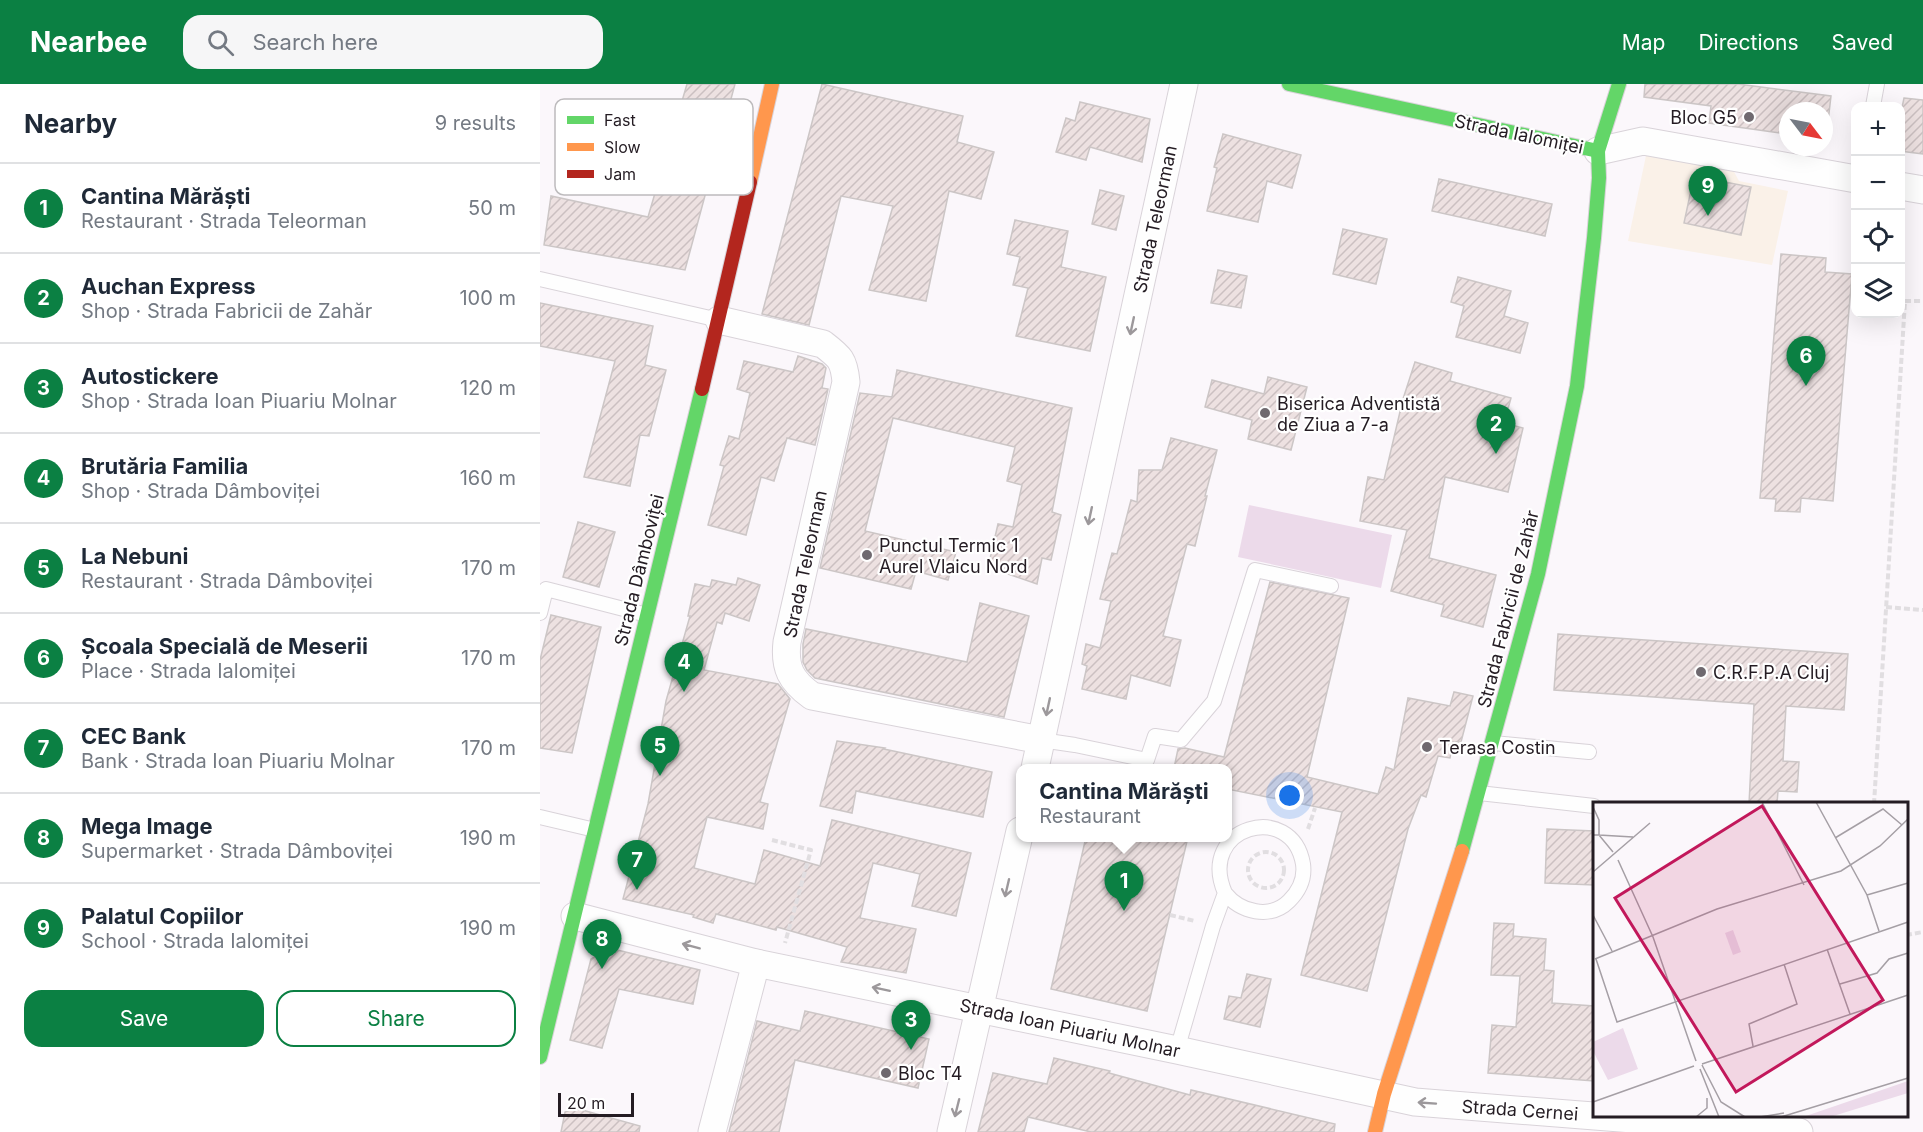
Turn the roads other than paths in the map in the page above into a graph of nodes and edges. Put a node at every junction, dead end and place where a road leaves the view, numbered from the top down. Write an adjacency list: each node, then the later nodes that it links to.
1 (772, 84): 8 (street, Strada Dâmboviței)
2 (1184, 84): 18 (street, Strada Teleorman, one-way to 18)
3 (1289, 84): 7 (street, Strada Ialomiței)
4 (1619, 84): 7 (street, Strada Fabricii de Zahăr)
5 (1877, 84): 6 (lane)
6 (1874, 102)
7 (1598, 151): 9 (street, Strada Ialomiței); 19 (street, Strada Fabricii de Zahăr)
8 (753, 169)
9 (1851, 178)
10 (1905, 187): 11 (street)
11 (1923, 190)
12 (747, 195): 14 (street, Strada Dâmboviței)
13 (540, 279): 14 (lane)
14 (719, 320): 17 (street, Strada Dâmboviței); 18 (street, Strada Teleorman)
15 (1331, 586): 18 (lane)
16 (540, 613): 17 (lane)
17 (647, 615): 25 (street, Strada Dâmboviței)
18 (1041, 740): 21 (street, Strada Teleorman)
19 (1493, 743): 20 (lane); 22 (street, Strada Fabricii de Zahăr)
20 (1588, 752)
21 (1036, 764)
22 (1479, 793): 23 (lane); 35 (street, Strada Fabricii de Zahăr)
23 (1593, 806)
24 (540, 817): 25 (lane)
25 (595, 830): 30 (street, Strada Dâmboviței)
26 (1232, 839): 29 (lane)
27 (1018, 842): 32 (street, one-way to 32)
28 (1228, 842): 29 (lane)
29 (1225, 893): 33 (lane)
30 (575, 916): 31 (street, Strada Ioan Piuariu Molnar, one-way to 30); 34 (street, Strada Dâmboviței)
31 (767, 965): 32 (street, Strada Ioan Piuariu Molnar, one-way to 31); 38 (street)
32 (980, 1010): 33 (street, Strada Ioan Piuariu Molnar); 39 (street, one-way to 39)
33 (1177, 1050): 35 (street, Strada Ioan Piuariu Molnar)
34 (540, 1057)
35 (1384, 1094): 36 (street, Strada Cernei, one-way to 35); 40 (street, Strada Fabricii de Zahăr)
36 (1593, 1116)
37 (1608, 1117): 41 (street, Strada Cernei, one-way to 37)
38 (712, 1132)
39 (951, 1132)
40 (1375, 1132)
41 (1800, 1132)

